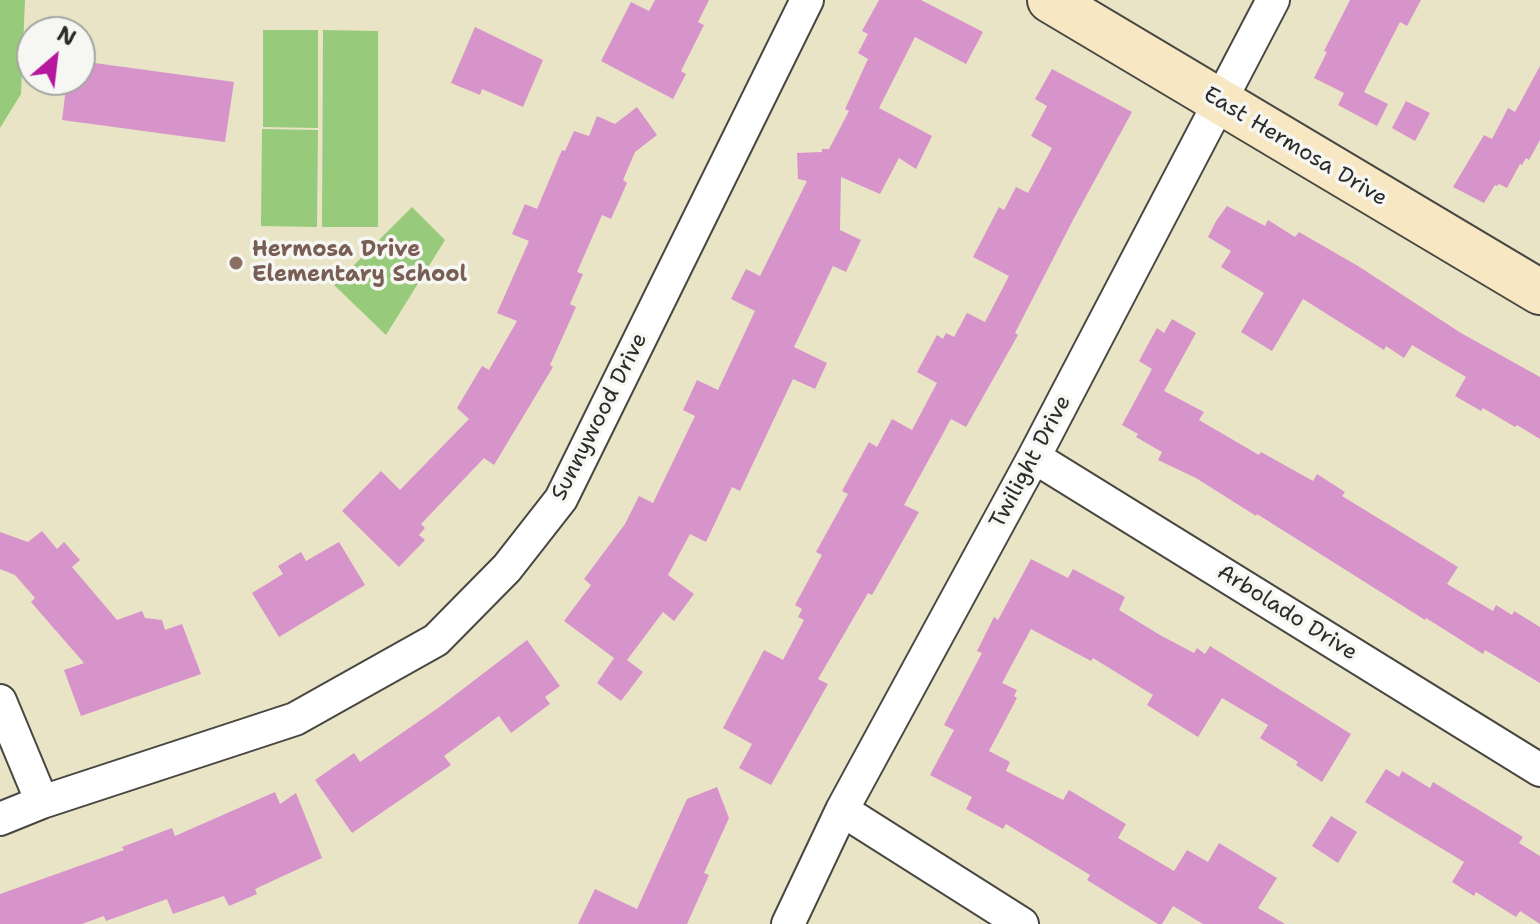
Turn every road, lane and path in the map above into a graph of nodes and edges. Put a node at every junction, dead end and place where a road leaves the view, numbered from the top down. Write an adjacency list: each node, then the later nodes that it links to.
1 (807, 0): 9 (street, Sunnywood Drive)
2 (1050, 0): 4 (street, East Hermosa Drive)
3 (1273, 0): 4 (street, Twilight Drive)
4 (1218, 102): 5 (street, East Hermosa Drive); 6 (street, Twilight Drive)
5 (1540, 292)
6 (1034, 457): 8 (street, Arbolado Drive); 10 (street, Twilight Drive)
7 (0, 701): 9 (street)
8 (1540, 770)
9 (42, 802): 11 (street, Sunnywood Drive)
10 (842, 810): 12 (street, Twilight Drive); 13 (street)
11 (0, 819)
12 (788, 924)
13 (1022, 924)

